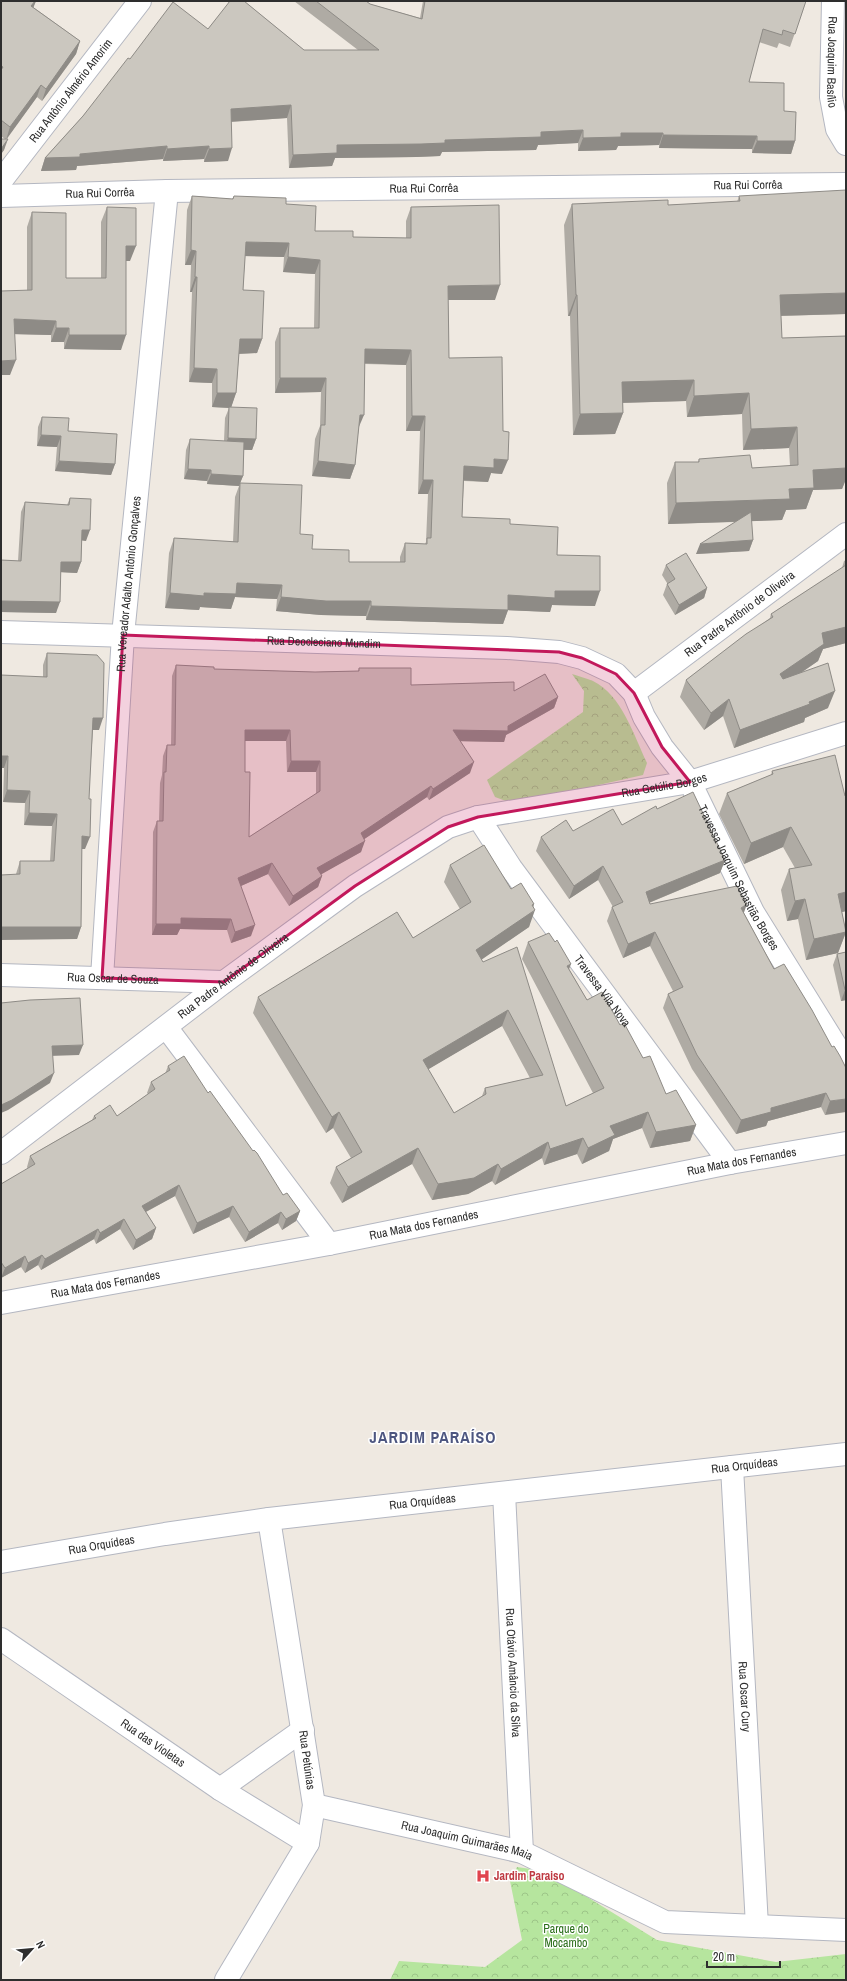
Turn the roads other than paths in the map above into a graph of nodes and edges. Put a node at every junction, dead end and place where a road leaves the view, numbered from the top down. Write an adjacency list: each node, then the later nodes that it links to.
1 (140, 1): 4 (street, Rua Antônio Almério Amorim)
2 (833, 1): 3 (street, Rua Joaquim Basílio)
3 (846, 144)
4 (1, 181)
5 (846, 184): 6 (street, Rua Rui Corrêa)
6 (167, 191): 7 (street, Rua Rui Corrêa); 10 (street, Rua Vereador Adalto Antônio Gonçalves)
7 (1, 196)
8 (846, 534): 11 (street, Rua Padre Antônio de Oliveira)
9 (1, 632): 10 (street, Rua Deocleciano Mundim)
10 (123, 635): 11 (street, Rua Deocleciano Mundim); 16 (street, Rua Vereador Adalto Antônio Gonçalves)
11 (634, 693): 13 (street, Travessa Joaquim Sebastião Borges)
12 (846, 733): 13 (street, Rua Getúlio Borges)
13 (690, 782): 14 (street, Rua Getúlio Borges); 19 (street, Travessa Joaquim Sebastião Borges)
14 (478, 817): 17 (street, Rua Padre Antônio de Oliveira); 22 (street, Travessa Vila Nova)
15 (1, 975): 16 (street, Rua Oscar de Souza)
16 (102, 978): 17 (street, Rua Oscar de Souza)
17 (224, 982): 18 (street, Rua Padre Antônio de Oliveira)
18 (166, 1027): 21 (street, Rua Padre Antônio de Oliveira); 23 (street)
19 (846, 1062)
20 (846, 1143): 22 (street, Rua Mata dos Fernandes)
21 (1, 1153)
22 (730, 1163): 23 (street, Rua Mata dos Fernandes)
23 (329, 1244): 24 (street, Rua Mata dos Fernandes)
24 (1, 1303)
25 (846, 1454): 26 (street, Rua Orquídeas)
26 (732, 1467): 27 (street, Rua Orquídeas); 36 (street, Rua Oscar Cury)
27 (504, 1493): 28 (street, Rua Orquídeas); 35 (street, Rua Otávio Amâncio da Silva)
28 (269, 1519): 29 (street, Rua Orquídeas); 31 (street, Rua Petúnias)
29 (1, 1562)
30 (1, 1639): 32 (street, Rua das Violetas)
31 (302, 1730): 32 (street); 33 (street, Rua Petúnias)
32 (220, 1789): 34 (street, Rua das Violetas)
33 (314, 1805): 34 (street, Rua Petúnias); 35 (street, Rua Joaquim Guimarães Maia)
34 (308, 1843): 38 (street, Rua Petúnias)
35 (522, 1852): 36 (street, Rua Joaquim Guimarães Maia)
36 (757, 1926): 37 (street, Rua Joaquim Guimarães Maia)
37 (846, 1930)
38 (226, 1980)

